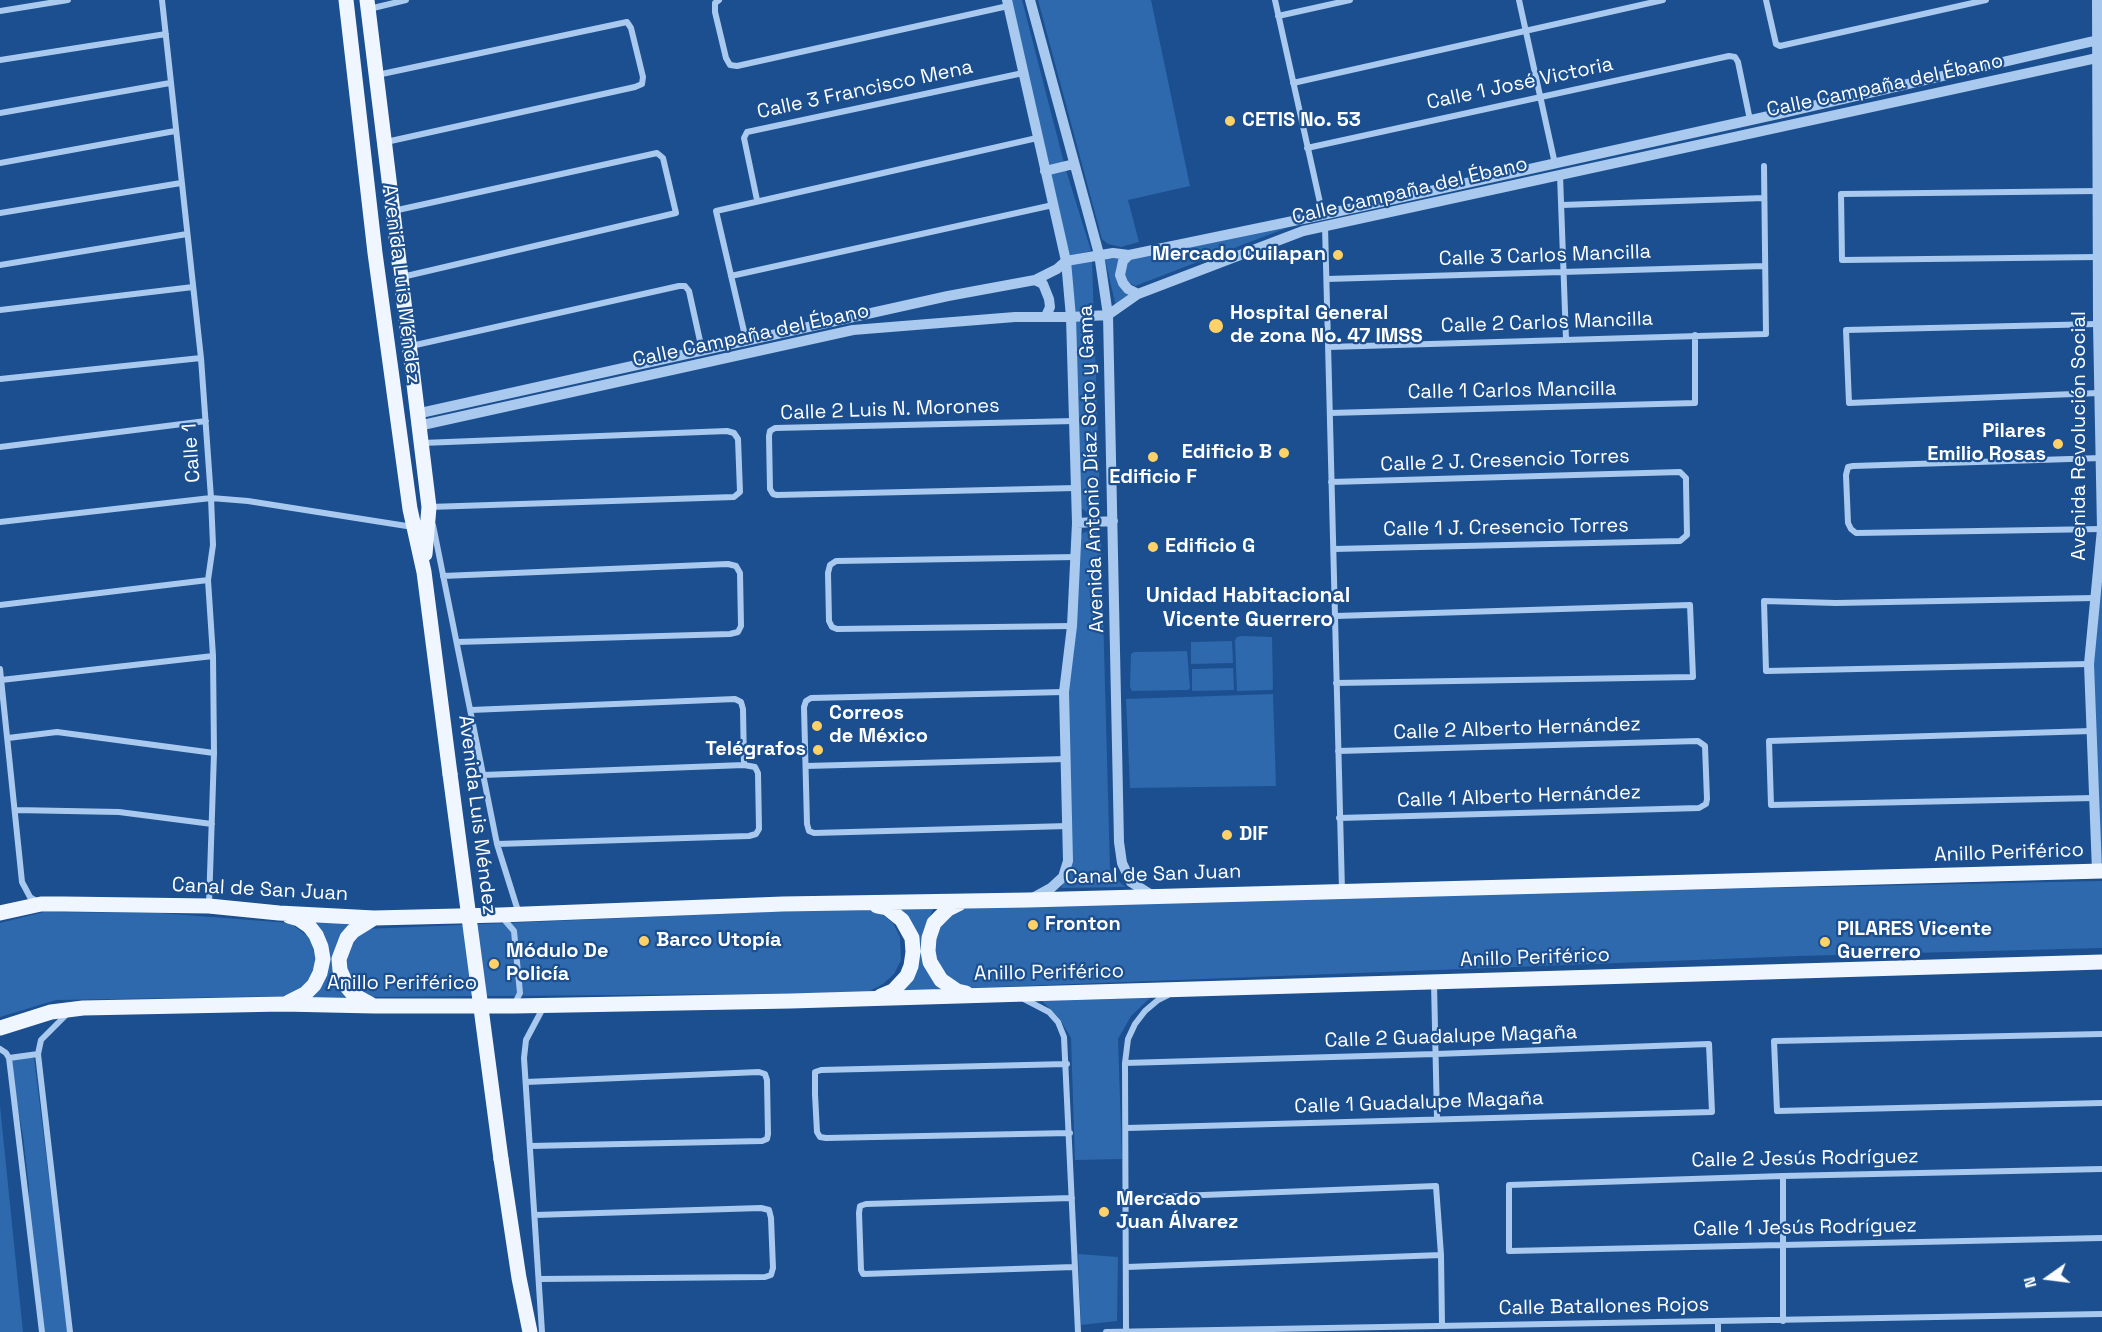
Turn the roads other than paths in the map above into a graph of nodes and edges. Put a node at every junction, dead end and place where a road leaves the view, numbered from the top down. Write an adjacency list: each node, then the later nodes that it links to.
1 (68, 0): 16 (street)
2 (162, 0): 19 (street, Calle 1)
3 (346, 0): 95 (main road, Avenida Luis Méndez)
4 (406, 0): 15 (street)
5 (1030, 0): 39 (street, Avenida Antonio Díaz Soto y Gama)
6 (1275, 0): 17 (street)
7 (1350, 0): 17 (street)
8 (1519, 0): 18 (street)
9 (1663, 0): 18 (street)
10 (1766, 0): 11 (street)
11 (1986, 0)
12 (2097, 0): 20 (street, Avenida Revolución Social)
13 (717, 2): 14 (street)
14 (1008, 3): 25 (street, Avenida Antonio Díaz Soto y Gama)
15 (368, 4): 26 (main road, Avenida Luis Méndez)
16 (0, 11)
17 (1278, 16): 28 (street)
18 (1526, 30): 28 (street); 29 (street)
19 (166, 34): 23 (street); 27 (street, Calle 1)
20 (2099, 40): 21 (street, Calle Campaña del Ébano); 22 (street, Avenida Revolución Social)
21 (2077, 46): 24 (street); 31 (street, Calle Campaña del Ébano)
22 (2100, 57): 24 (street, Calle Campaña del Ébano); 45 (street, Avenida Revolución Social)
23 (0, 60)
24 (2079, 61): 37 (street, Calle Campaña del Ébano)
25 (1023, 73): 33 (street, Avenida Antonio Díaz Soto y Gama); 47 (street, Calle 3 Francisco Mena)
26 (377, 75): 35 (main road, Avenida Luis Méndez); 35 (street)
27 (170, 83): 30 (street); 32 (street, Calle 1)
28 (1293, 83): 36 (street)
29 (1540, 97): 31 (street, Calle 1 José Victoria); 36 (street, Calle 1 José Victoria); 40 (street)
30 (0, 112)
31 (1750, 120): 34 (street, Calle Campaña del Ébano)
32 (175, 131): 38 (street); 44 (street, Calle 1)
33 (1037, 138): 42 (street, Avenida Antonio Díaz Soto y Gama); 47 (street)
34 (1659, 140): 37 (street); 40 (street, Calle Campaña del Ébano)
35 (386, 142): 50 (main road, Avenida Luis Méndez)
36 (1307, 148): 52 (street)
37 (1662, 153): 43 (street, Calle Campaña del Ébano)
38 (0, 164)
39 (1074, 164): 42 (street); 54 (street, Avenida Antonio Díaz Soto y Gama)
40 (1555, 164): 52 (street, Calle Campaña del Ébano)
41 (1764, 166): 46 (street)
42 (1045, 171): 48 (street, Avenida Antonio Díaz Soto y Gama)
43 (1560, 175): 49 (street); 52 (street, Calle Campaña del Ébano)
44 (181, 183): 51 (street); 53 (street, Calle 1)
45 (2097, 191): 56 (street, Avenida Revolución Social); 56 (street)
46 (1764, 198): 49 (street); 59 (street)
47 (757, 200): 61 (street)
48 (1053, 205): 57 (street, Avenida Antonio Díaz Soto y Gama); 61 (street)
49 (1562, 205): 60 (street)
50 (393, 211): 62 (main road, Avenida Luis Méndez); 62 (street)
51 (0, 213)
52 (1324, 220): 55 (street, Calle Campaña del Ébano); 63 (street); 66 (street, Calle Campaña del Ébano)
53 (187, 234): 58 (street); 65 (street, Calle 1)
54 (1099, 254): 55 (street, Calle Campaña del Ébano); 57 (street, Calle Campaña del Ébano); 68 (street, Avenida Antonio Díaz Soto y Gama)
55 (1129, 255): 66 (street)
56 (2098, 256): 71 (street, Avenida Revolución Social)
57 (1066, 261): 64 (street, Calle Campaña del Ébano); 70 (street, Avenida Antonio Díaz Soto y Gama)
58 (0, 265)
59 (1764, 266): 60 (street, Calle 3 Carlos Mancilla); 72 (street, Calle 2 Carlos Mancilla)
60 (1564, 273): 63 (street, Calle 3 Carlos Mancilla); 73 (street)
61 (731, 276): 74 (street)
62 (402, 277): 75 (main road, Avenida Luis Méndez)
63 (1328, 279): 76 (street)
64 (1035, 280): 69 (street); 74 (street, Calle Campaña del Ébano)
65 (193, 287): 67 (street); 78 (street, Calle 1)
66 (1138, 294): 68 (street, Calle Campaña del Ébano)
67 (0, 310)
68 (1108, 315): 70 (street, Calle Campaña del Ébano); 92 (street, Avenida Antonio Díaz Soto y Gama)
69 (1046, 316): 70 (street, Calle Campaña del Ébano); 82 (street, Calle Campaña del Ébano)
70 (1071, 317): 84 (street, Avenida Antonio Díaz Soto y Gama)
71 (2098, 324): 80 (street, Avenida Revolución Social); 80 (street)
72 (1695, 335): 73 (street, Calle 2 Carlos Mancilla); 81 (street, Calle 1 Carlos Mancilla)
73 (1566, 339): 76 (street, Calle 2 Carlos Mancilla)
74 (746, 340): 77 (street, Calle Campaña del Ébano)
75 (409, 346): 77 (street); 82 (main road, Avenida Luis Méndez)
76 (1329, 347): 81 (street)
77 (702, 350): 82 (street, Calle Campaña del Ébano)
78 (201, 358): 79 (street); 83 (street, Calle 1)
79 (0, 379)
80 (2099, 393): 87 (street, Avenida Revolución Social)
81 (1330, 412): 88 (street)
82 (417, 420): 85 (main road, Avenida Luis Méndez)
83 (206, 421): 86 (street); 90 (street, Calle 1)
84 (1074, 421): 89 (street, Avenida Antonio Díaz Soto y Gama); 89 (street, Calle 2 Luis N. Morones)
85 (420, 444): 91 (main road, Avenida Luis Méndez); 91 (street)
86 (0, 447)
87 (2101, 459): 96 (street, Avenida Revolución Social); 96 (street)
88 (1331, 482): 97 (street, Calle 2 J. Cresencio Torres); 98 (street)
89 (1076, 488): 94 (street, Avenida Antonio Díaz Soto y Gama)
90 (211, 498): 93 (street); 95 (street); 102 (street, Calle 1)
91 (429, 507): 100 (main road, Avenida Luis Méndez); 101 (street, Avenida Luis Méndez)
92 (1113, 521): 94 (street); 136 (street, Avenida Antonio Díaz Soto y Gama)
93 (0, 522)
94 (1077, 523): 99 (street, Avenida Antonio Díaz Soto y Gama)
95 (414, 528): 100 (main road, Avenida Luis Méndez)
96 (2102, 528): 103 (street, Avenida Revolución Social)
97 (1680, 540): 98 (street, Calle 1 J. Cresencio Torres)
98 (1334, 549): 105 (street)
99 (1076, 557): 106 (street, Avenida Antonio Díaz Soto y Gama); 106 (street)
100 (424, 572): 184 (main road, Avenida Luis Méndez, bridge)
101 (443, 576): 107 (street, Avenida Luis Méndez); 107 (street)
102 (208, 580): 104 (street); 108 (street, Calle 1)
103 (2095, 598): 109 (street, Avenida Revolución Social); 109 (street)
104 (0, 605)
105 (1336, 616): 112 (street); 112 (street)
106 (1072, 626): 113 (street, Avenida Antonio Díaz Soto y Gama)
107 (457, 642): 114 (street, Avenida Luis Méndez)
108 (213, 656): 111 (street); 122 (street, Calle 1)
109 (2089, 664): 115 (street, Avenida Revolución Social)
110 (0, 669): 111 (street)
111 (1, 680): 118 (street)
112 (1336, 682): 121 (street)
113 (1064, 692): 123 (street, Avenida Antonio Díaz Soto y Gama); 125 (street)
114 (471, 710): 124 (street); 126 (street, Avenida Luis Méndez)
115 (2091, 715): 116 (street); 117 (street, Avenida Revolución Social)
116 (2102, 723)
117 (2091, 731): 120 (street, Avenida Revolución Social); 127 (street)
118 (8, 738): 122 (street); 129 (street)
119 (2102, 738): 120 (street)
120 (2092, 746): 127 (street, Avenida Revolución Social)
121 (1338, 751): 128 (street, Calle 2 Alberto Hernández); 130 (street)
122 (214, 753): 131 (street, Calle 1)
123 (1066, 759): 125 (street); 132 (street, Avenida Antonio Díaz Soto y Gama)
124 (744, 765): 126 (street); 133 (street)
125 (806, 766): 132 (street)
126 (483, 776): 133 (street, Avenida Luis Méndez)
127 (2094, 798): 134 (street, Avenida Revolución Social)
128 (1699, 808): 130 (street, Calle 1 Alberto Hernández)
129 (15, 810): 131 (street); 139 (street)
130 (1339, 818): 135 (street)
131 (212, 824): 141 (street, Calle 1)
132 (1068, 825): 137 (street, Avenida Antonio Díaz Soto y Gama)
133 (497, 844): 144 (street, Avenida Luis Méndez)
134 (2100, 871): 135 (main road, Anillo Periférico)
135 (1342, 890): 136 (main road, Canal de San Juan)
136 (1153, 897): 137 (main road, Canal de San Juan)
137 (1028, 900): 138 (main road, Canal de San Juan)
138 (966, 901): 140 (main road); 151 (main road)
139 (41, 904): 141 (main road, Canal de San Juan); 142 (main road, Canal de San Juan)
140 (867, 904): 144 (main road); 152 (main road)
141 (209, 906): 143 (main road, Canal de San Juan)
142 (0, 913)
143 (279, 913): 146 (main road, Canal de San Juan); 153 (main road)
144 (519, 914): 145 (main road, Canal de San Juan)
145 (500, 915): 146 (main road, Canal de San Juan); 155 (street)
146 (374, 918): 154 (main road)
147 (2102, 962): 148 (main road, Anillo Periférico)
148 (1434, 982): 149 (main road, Anillo Periférico); 162 (street)
149 (1179, 990): 150 (main road, Anillo Periférico); 164 (street)
150 (1011, 994): 151 (main road, Anillo Periférico); 165 (street)
151 (979, 995): 152 (main road, Anillo Periférico)
152 (875, 998): 156 (main road, Anillo Periférico)
153 (283, 1004): 154 (main road, Anillo Periférico); 157 (main road, Anillo Periférico)
154 (374, 1006): 155 (main road, Anillo Periférico)
155 (514, 1006): 156 (main road, Anillo Periférico)
156 (544, 1006): 166 (street)
157 (73, 1008): 158 (main road, Anillo Periférico); 161 (street)
158 (0, 1028)
159 (2102, 1034): 167 (street)
160 (0, 1049): 163 (street)
161 (38, 1054): 163 (street); 192 (street)
162 (1436, 1054): 164 (street, Calle 2 Guadalupe Magaña); 168 (street, Calle 2 Guadalupe Magaña); 169 (street)
163 (9, 1058): 191 (street)
164 (1125, 1063): 170 (street)
165 (1067, 1064): 171 (street); 171 (street)
166 (526, 1082): 172 (street); 172 (street)
167 (2102, 1103)
168 (1713, 1112): 169 (street, Calle 1 Guadalupe Magaña)
169 (1437, 1119): 170 (street, Calle 1 Guadalupe Magaña)
170 (1127, 1128): 176 (street)
171 (1070, 1133): 175 (street)
172 (530, 1146): 177 (street)
173 (2102, 1169): 174 (street, Calle 2 Jesús Rodríguez)
174 (1783, 1176): 179 (street); 180 (street, Calle 2 Jesús Rodríguez)
175 (1072, 1198): 182 (street); 182 (street)
176 (1126, 1198): 181 (street); 183 (street)
177 (535, 1215): 185 (street); 185 (street)
178 (2102, 1238): 179 (street, Calle 1 Jesús Rodríguez)
179 (1782, 1245): 180 (street, Calle 1 Jesús Rodríguez); 187 (street)
180 (1509, 1251)
181 (1441, 1255): 183 (street); 189 (street)
182 (1074, 1267): 196 (street)
183 (1127, 1267): 190 (street)
184 (519, 1278): 193 (main road, Avenida Luis Méndez); 194 (main road, Avenida Luis Méndez)
185 (539, 1279): 195 (street)
186 (2102, 1314): 187 (street, Calle Batallones Rojos)
187 (1783, 1321): 188 (street, Calle Batallones Rojos)
188 (1718, 1322): 189 (street, Calle Batallones Rojos); 198 (street)
189 (1442, 1325): 190 (street, Calle Batallones Rojos)
190 (1126, 1331): 197 (street, Calle Batallones Rojos)
191 (42, 1332)
192 (70, 1332)
193 (521, 1332)
194 (530, 1332)
195 (542, 1332)
196 (1078, 1332)
197 (1106, 1332)
198 (1719, 1332)

